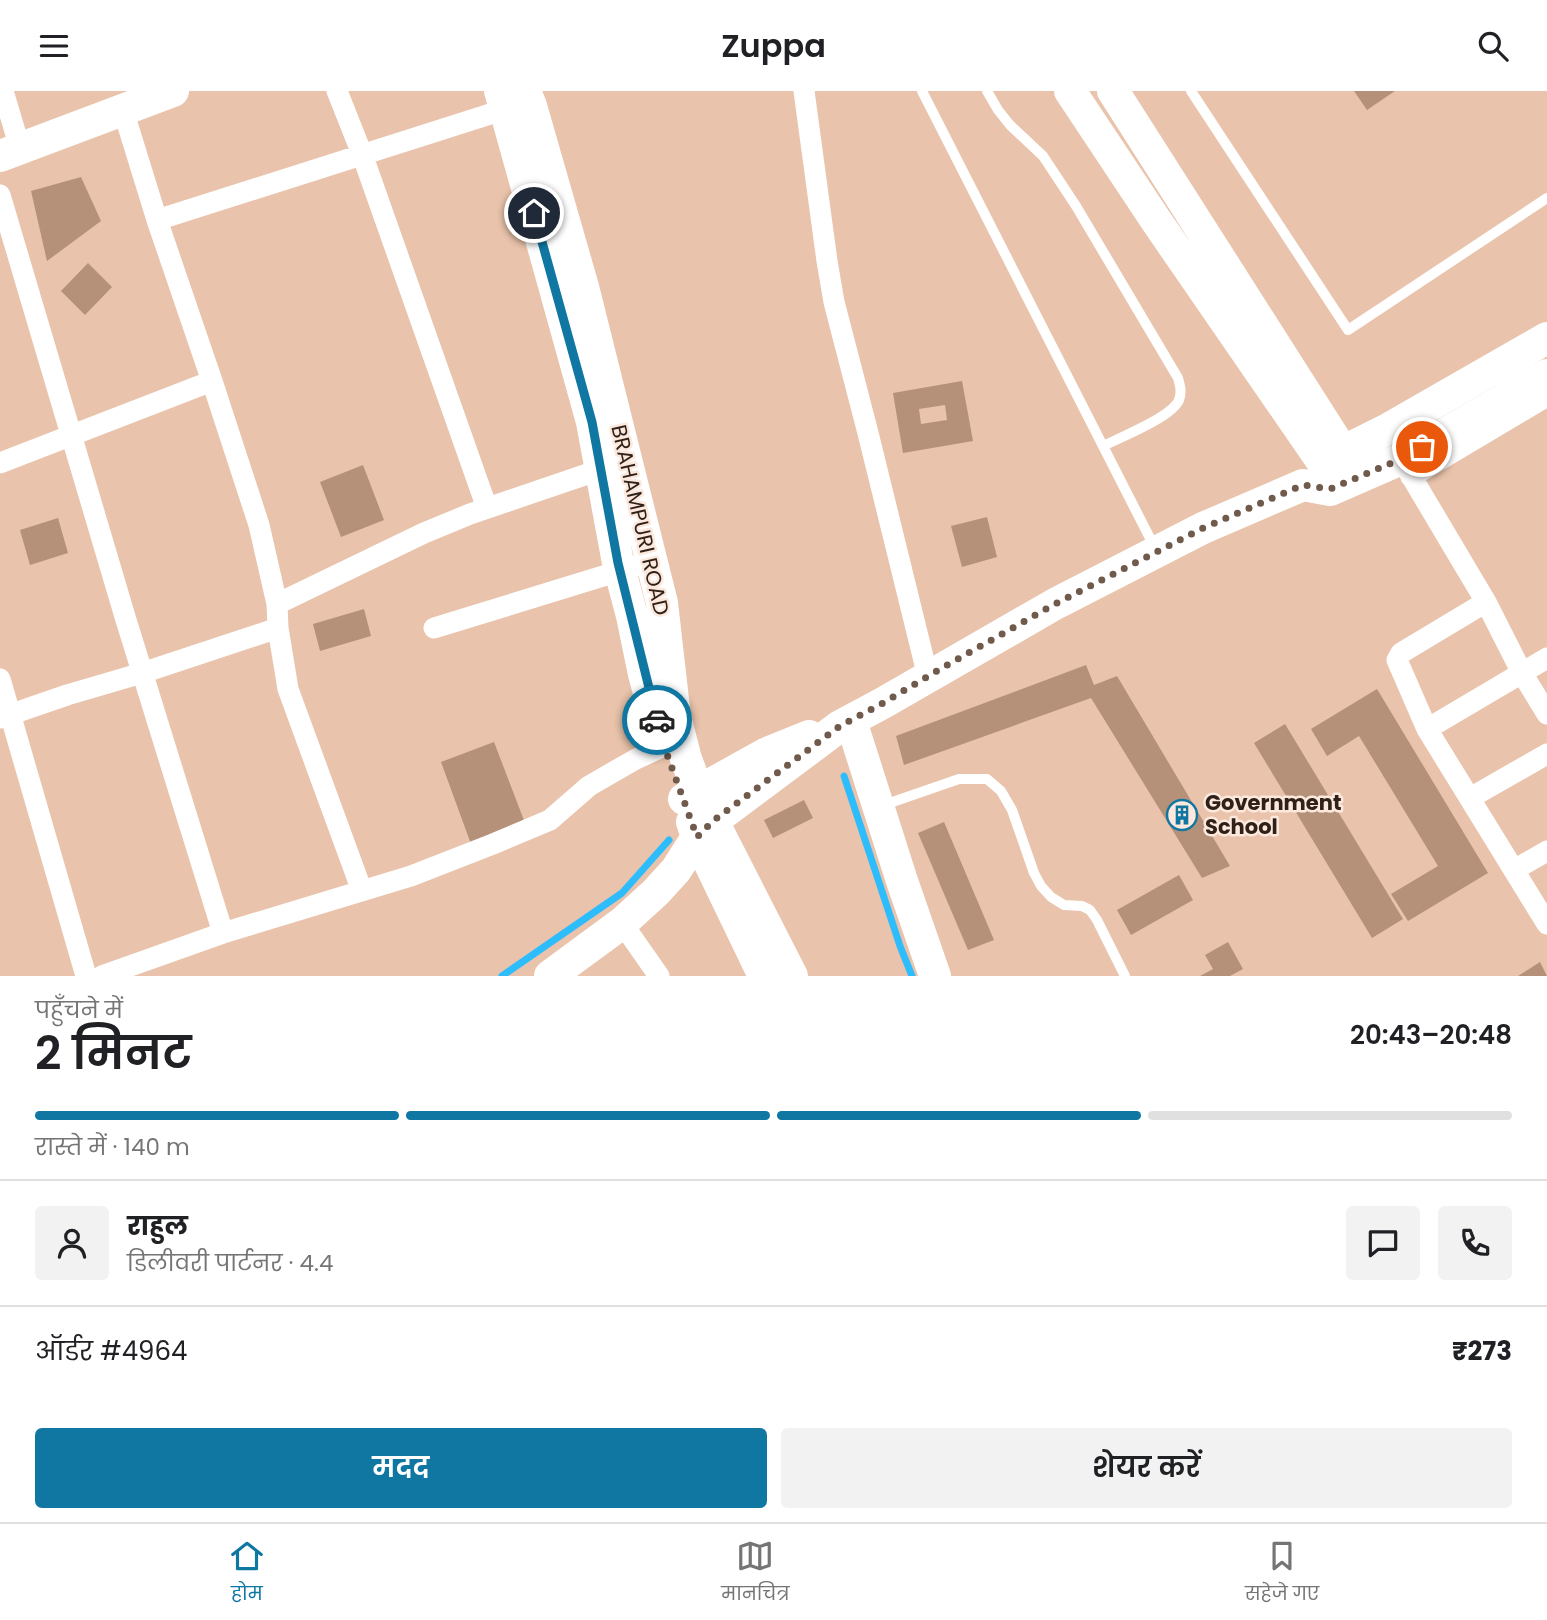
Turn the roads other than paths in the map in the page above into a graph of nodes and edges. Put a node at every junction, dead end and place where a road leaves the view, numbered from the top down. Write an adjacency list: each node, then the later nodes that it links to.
1 (3, 91): 12 (street)
2 (173, 91): 11 (street)
3 (337, 91): 13 (street)
4 (804, 91): 38 (street)
5 (922, 91): 22 (lane)
6 (987, 91): 22 (lane)
7 (1070, 91): 26 (street)
8 (1113, 91): 26 (street)
9 (1191, 91): 15 (lane)
10 (510, 97): 13 (street); 24 (street, BRAHAMPURI ROAD)
11 (117, 100): 12 (street); 16 (street)
12 (8, 142)
13 (362, 154): 16 (street); 27 (street)
14 (0, 195): 21 (street)
15 (1547, 198)
16 (157, 220): 19 (street)
17 (1547, 338): 26 (street)
18 (1547, 375): 25 (street)
19 (212, 381): 21 (street); 32 (street)
20 (1547, 396): 25 (street)
21 (72, 434): 23 (street); 36 (street)
22 (1103, 446): 28 (lane)
23 (0, 463)
24 (613, 465): 27 (street); 29 (street, BRAHAMPURI ROAD); 30 (street, BRAHAMPURI ROAD)
25 (1406, 468): 26 (street); 31 (street)
26 (1333, 472): 28 (street)
27 (487, 508): 32 (street)
28 (1157, 552): 38 (street)
29 (652, 561): 30 (street); 44 (street, BRAHAMPURI ROAD)
30 (621, 571): 34 (street); 44 (street, BRAHAMPURI ROAD)
31 (1486, 602): 37 (street); 43 (street)
32 (277, 604): 33 (street)
33 (278, 628): 36 (street); 52 (street)
34 (434, 628)
35 (1547, 658): 37 (street)
36 (142, 673): 41 (street); 55 (street)
37 (1522, 673): 40 (street); 43 (street)
38 (928, 677): 42 (street)
39 (0, 679): 41 (street)
40 (1547, 714)
41 (5, 716): 56 (street)
42 (846, 724): 46 (street); 48 (street); 49 (street)
43 (1427, 729): 47 (street)
44 (672, 742): 46 (street, BRAHAMPURI ROAD); 52 (street)
45 (1547, 754): 47 (street)
46 (691, 795): 49 (street, BRAHAMPURI ROAD)
47 (1470, 798): 51 (street)
48 (878, 807): 62 (street); 63 (lane)
49 (705, 829): 53 (street); 60 (street, BRAHAMPURI ROAD); 61 (street, BRAHAMPURI ROAD)
50 (1547, 851): 51 (street)
51 (1514, 870): 54 (street)
52 (362, 891): 55 (street)
53 (621, 923): 58 (street); 59 (street)
54 (1547, 924)
55 (223, 933): 57 (street)
56 (86, 976)
57 (102, 976)
58 (550, 976)
59 (659, 976)
60 (764, 976)
61 (792, 976)
62 (935, 976)
63 (1125, 976)

